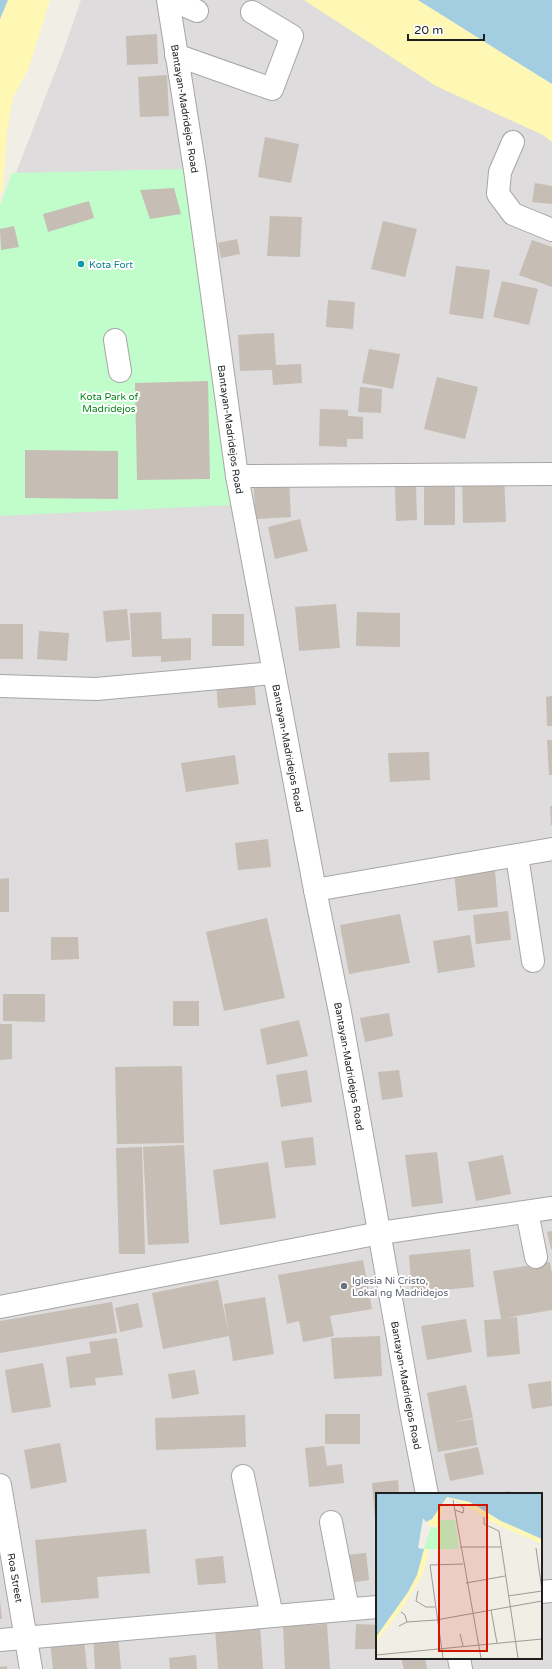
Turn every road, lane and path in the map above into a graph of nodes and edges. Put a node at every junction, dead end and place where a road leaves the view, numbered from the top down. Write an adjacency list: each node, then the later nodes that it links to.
1 (168, 0): 5 (street, Bantayan-Madridejos Road)
2 (172, 0): 3 (street)
3 (197, 11)
4 (252, 12): 5 (street)
5 (176, 55): 11 (street, Bantayan-Madridejos Road)
6 (513, 142): 7 (street)
7 (552, 230)
8 (115, 340): 9 (street)
9 (120, 371)
10 (552, 474): 11 (street)
11 (237, 476): 12 (street, Bantayan-Madridejos Road)
12 (274, 673): 13 (street); 16 (street, Bantayan-Madridejos Road)
13 (0, 686)
14 (552, 849): 15 (street)
15 (517, 856): 16 (street); 17 (street)
16 (315, 890): 20 (street, Bantayan-Madridejos Road)
17 (533, 961)
18 (552, 1208): 19 (street)
19 (527, 1212): 20 (street); 21 (street)
20 (380, 1233): 22 (street); 25 (street, Bantayan-Madridejos Road)
21 (536, 1257)
22 (0, 1307)
23 (243, 1476): 31 (street)
24 (0, 1485): 32 (street, Roa Street)
25 (427, 1493)
26 (331, 1522): 30 (street)
27 (552, 1591): 28 (street)
28 (542, 1592)
29 (376, 1607): 30 (street)
30 (348, 1609): 31 (street)
31 (272, 1616): 32 (street)
32 (26, 1638): 33 (street); 35 (street, Roa Street)
33 (0, 1640)
34 (459, 1659): 36 (street)
35 (31, 1669)
36 (461, 1669)

